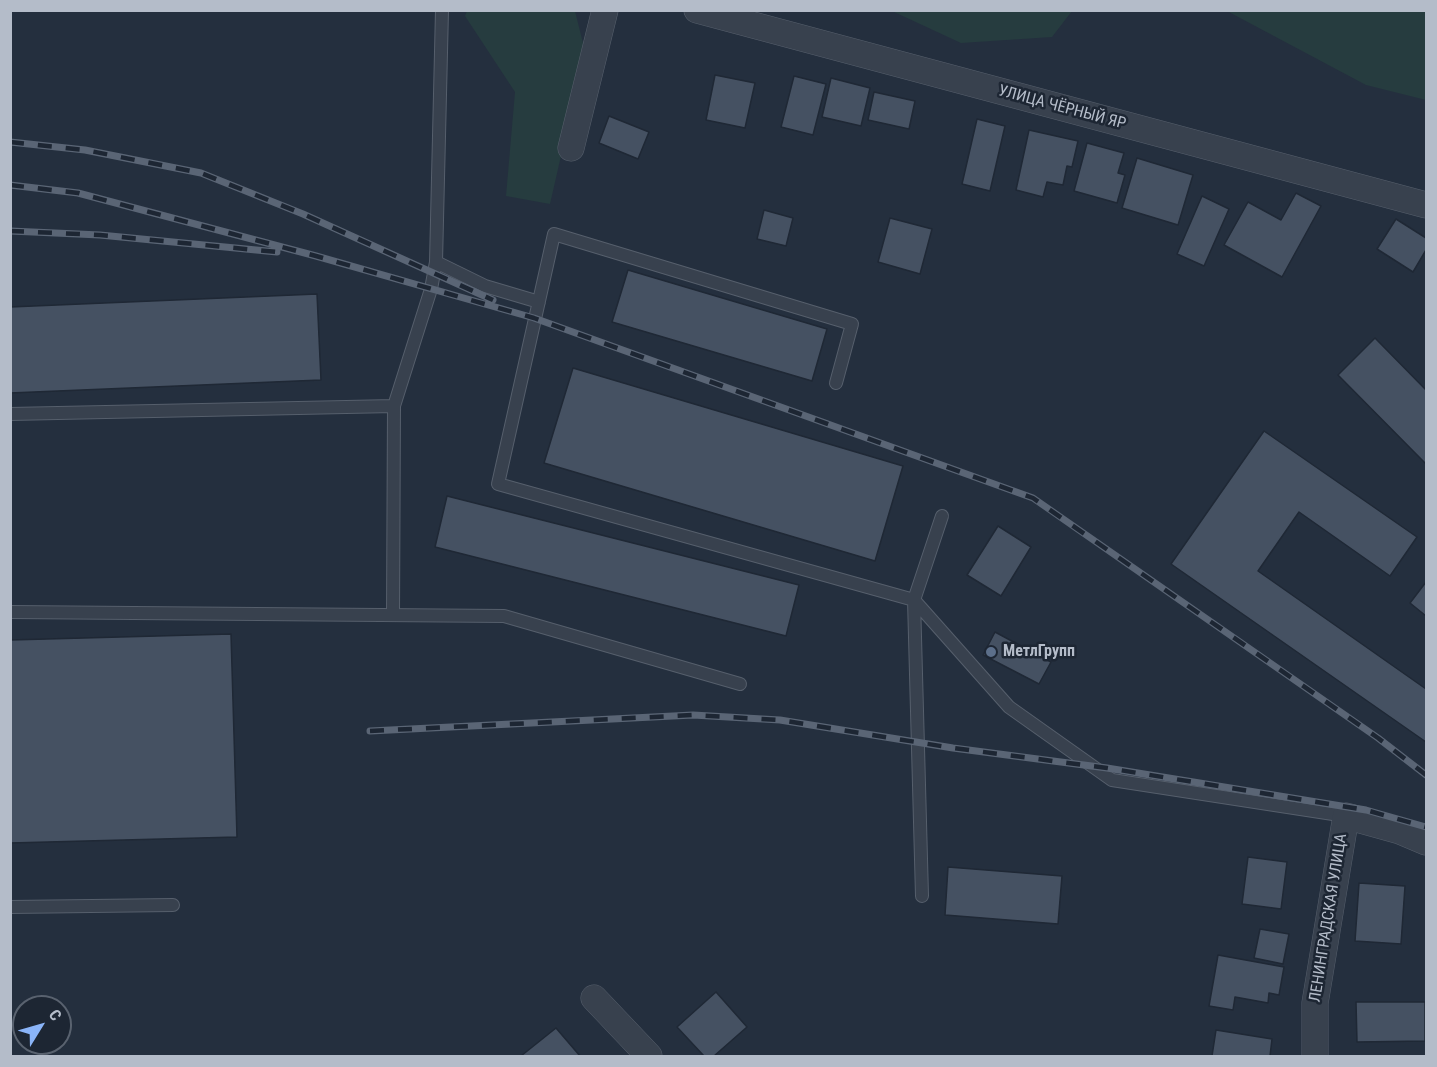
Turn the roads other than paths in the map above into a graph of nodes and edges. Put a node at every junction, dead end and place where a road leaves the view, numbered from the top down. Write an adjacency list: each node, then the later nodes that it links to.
1 (442, 10): 6 (lane)
2 (605, 10): 4 (street)
3 (697, 10): 5 (street, УЛИЦА ЧЁРНЫЙ ЯР)
4 (571, 148)
5 (1426, 205)
6 (436, 262): 7 (lane); 9 (lane)
7 (539, 302): 8 (lane); 12 (lane)
8 (836, 383)
9 (394, 406): 10 (lane); 14 (lane)
10 (10, 414)
11 (942, 516): 12 (lane)
12 (914, 600): 16 (lane); 18 (lane)
13 (10, 612): 14 (lane)
14 (393, 615): 15 (lane)
15 (740, 684)
16 (1346, 816): 17 (street); 23 (street, ЛЕНИНГРАДСКАЯ УЛИЦА)
17 (1426, 842)
18 (922, 896)
19 (173, 905): 20 (lane)
20 (10, 907)
21 (594, 998): 22 (street)
22 (649, 1056)
23 (1315, 1056)

